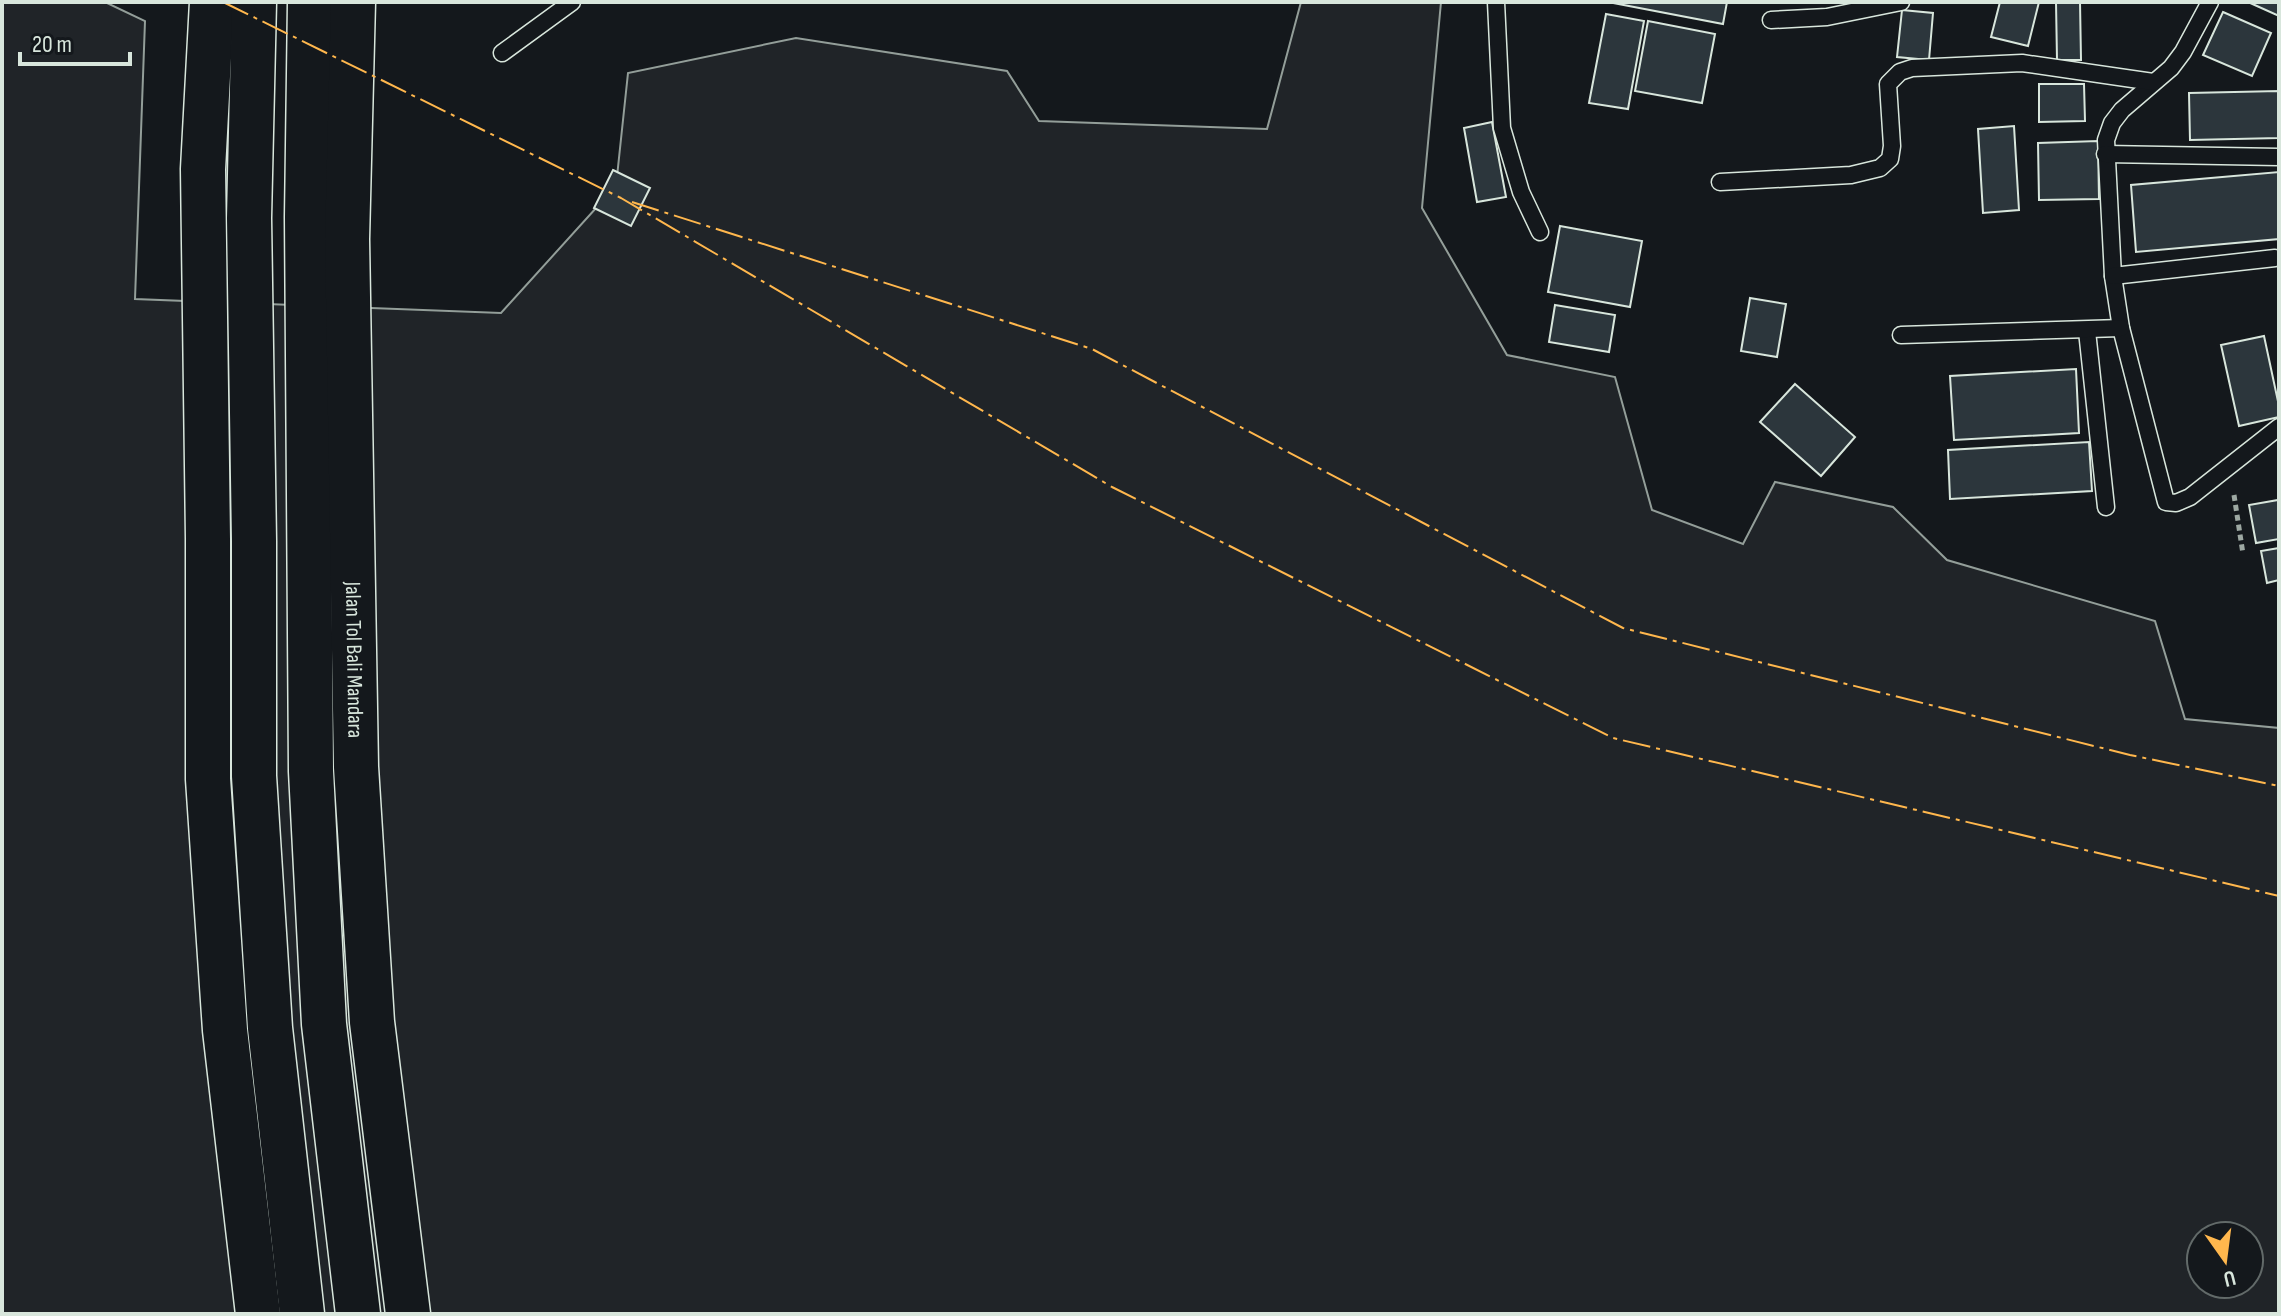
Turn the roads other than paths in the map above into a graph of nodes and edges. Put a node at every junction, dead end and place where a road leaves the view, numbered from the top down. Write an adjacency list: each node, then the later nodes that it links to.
1 (212, 2): 16 (highway)
2 (234, 2): 16 (highway)
3 (254, 2): 28 (highway)
4 (310, 2): 29 (highway, Jalan Tol Bali Mandara)
5 (327, 2): 18 (highway)
6 (353, 2): 18 (highway, Jalan Tol Bali Mandara)
7 (572, 2): 12 (lane)
8 (1496, 2): 19 (lane)
9 (1901, 2): 11 (lane)
10 (2210, 2): 13 (lane)
11 (1771, 20)
12 (502, 53)
13 (2153, 82): 14 (lane); 17 (lane)
14 (2105, 154): 15 (lane); 21 (lane)
15 (2279, 157)
16 (203, 169): 27 (highway)
17 (1720, 182)
18 (348, 221): 30 (highway, Jalan Tol Bali Mandara)
19 (1540, 232)
20 (2275, 258): 21 (lane)
21 (2113, 276): 22 (lane)
22 (2121, 328): 23 (lane); 25 (lane)
23 (2087, 331): 24 (lane); 26 (lane)
24 (1901, 335)
25 (2279, 427)
26 (2106, 507)
27 (258, 1314)
28 (302, 1314)
29 (358, 1314)
30 (408, 1314)

